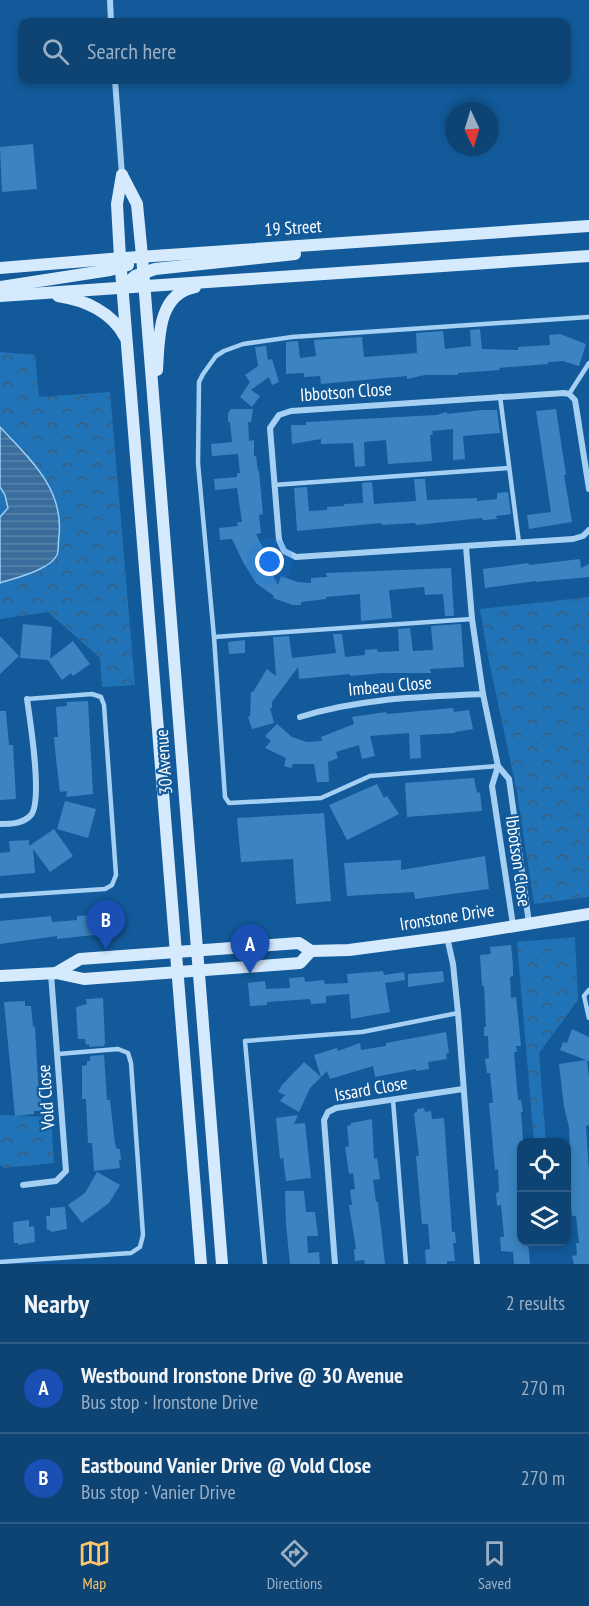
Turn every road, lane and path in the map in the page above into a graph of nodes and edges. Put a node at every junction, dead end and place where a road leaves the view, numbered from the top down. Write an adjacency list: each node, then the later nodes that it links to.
1 (110, 0): 2 (street)
2 (111, 18)
3 (116, 84): 4 (street)
4 (122, 175): 7 (main road, 30 Avenue); 9 (main road, 30 Avenue)
5 (589, 226): 6 (main road, 19 Street)
6 (475, 234): 7 (main road, 19 Street); 11 (main road)
7 (142, 256): 9 (main road, 19 Street); 11 (main road, 30 Avenue)
8 (589, 256): 12 (main road)
9 (121, 262): 10 (main road, 19 Street); 14 (main road); 15 (main road, 30 Avenue)
10 (0, 268)
11 (144, 273): 13 (main road, 30 Avenue); 15 (main road)
12 (249, 278): 13 (main road); 23 (main road)
13 (145, 286): 15 (main road); 23 (main road, 30 Avenue)
14 (0, 287)
15 (122, 287): 16 (main road); 19 (main road, 30 Avenue)
16 (36, 293): 17 (main road); 19 (main road)
17 (0, 296)
18 (589, 317): 31 (lane)
19 (127, 341): 44 (main road, 30 Avenue)
20 (589, 363): 21 (lane)
21 (569, 394): 22 (street, Ibbotson Close); 26 (street)
22 (500, 396): 24 (lane); 25 (street, Ibbotson Close)
23 (154, 406): 42 (main road, 30 Avenue)
24 (509, 468): 25 (lane); 28 (lane)
25 (274, 485): 29 (street, Ibbotson Close)
26 (589, 489)
27 (589, 530): 28 (street, Ibbotson Close)
28 (519, 543): 29 (street, Ibbotson Close)
29 (466, 547): 30 (street, Ibbotson Close)
30 (472, 619): 31 (lane); 32 (street, Ibbotson Close)
31 (214, 637): 35 (lane)
32 (483, 694): 34 (street, Imbeau Close); 35 (street, Ibbotson Close)
33 (27, 699): 36 (street); 37 (lane)
34 (300, 717)
35 (498, 766): 39 (street, Ibbotson Close); 40 (street, Ibbotson Close)
36 (0, 824)
37 (0, 896)
38 (589, 914): 39 (main road, Ironstone Drive)
39 (529, 923): 40 (main road, Ironstone Drive)
40 (513, 925): 41 (main road, Ironstone Drive)
41 (447, 937): 43 (main road, Ironstone Drive); 50 (street)
42 (197, 951): 43 (main road, Ironstone Drive); 44 (main road, Ironstone Drive); 45 (main road, 30 Avenue)
43 (311, 951): 45 (main road, Ironstone Drive)
44 (176, 952): 46 (main road, 30 Avenue); 47 (main road, Ironstone Drive)
45 (198, 970): 46 (main road, Ironstone Drive); 58 (main road, 30 Avenue)
46 (177, 972): 47 (main road, Ironstone Drive); 57 (main road, 30 Avenue)
47 (53, 973): 48 (main road); 52 (street, Vold Close)
48 (0, 976)
49 (589, 990): 51 (lane)
50 (458, 1014): 53 (street); 59 (lane)
51 (589, 1018)
52 (58, 1054): 55 (street, Vold Close); 56 (lane)
53 (464, 1089): 54 (street, Issard Close); 62 (street)
54 (393, 1100): 60 (street, Issard Close); 61 (lane)
55 (23, 1185)
56 (0, 1262)
57 (201, 1264)
58 (222, 1264)
59 (265, 1264)
60 (335, 1264)
61 (406, 1264)
62 (477, 1264)

